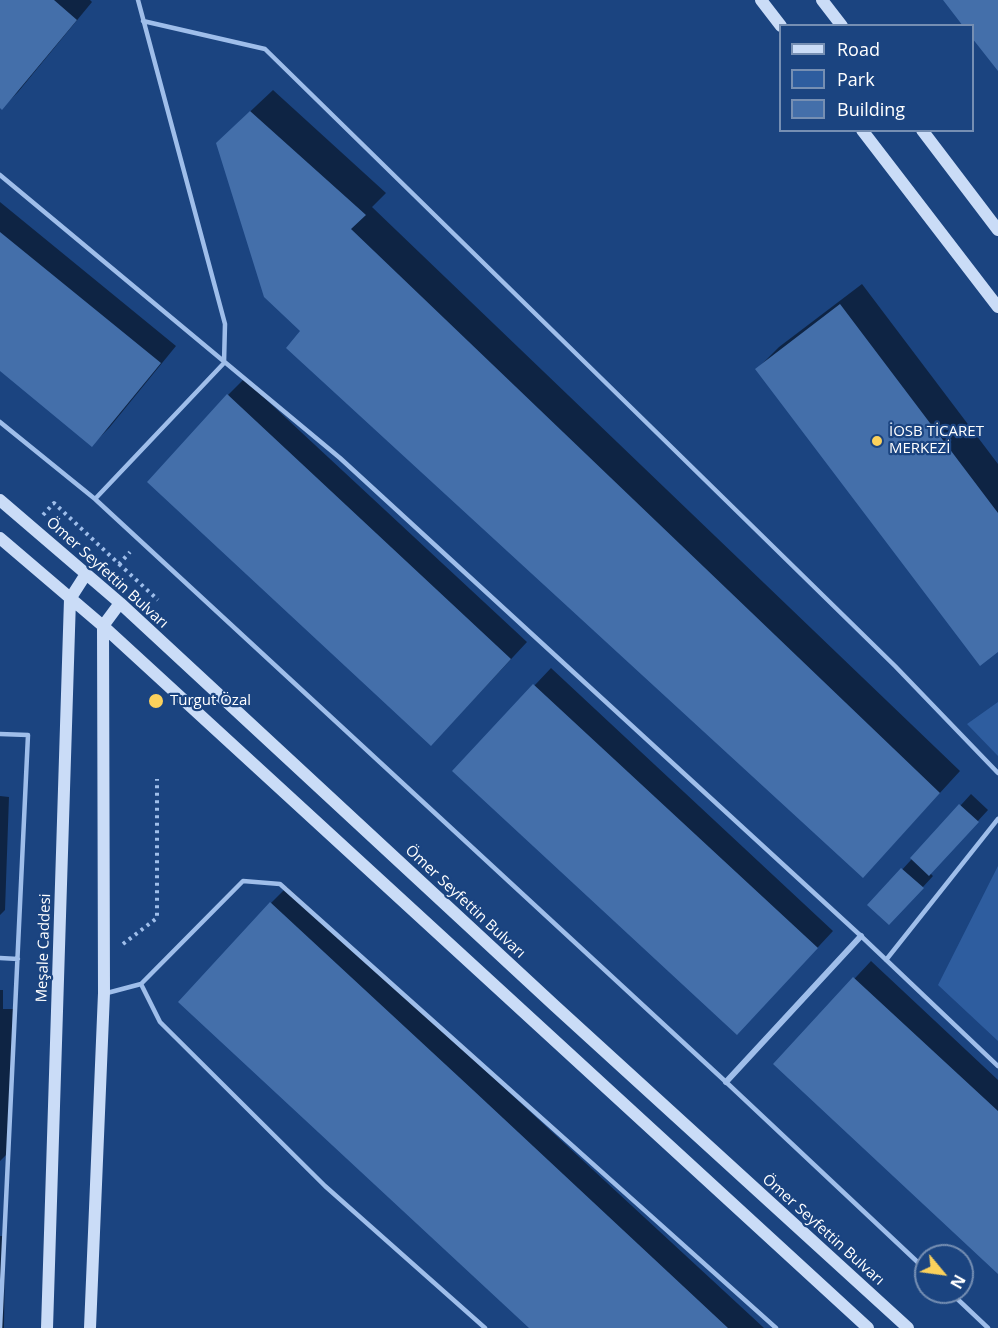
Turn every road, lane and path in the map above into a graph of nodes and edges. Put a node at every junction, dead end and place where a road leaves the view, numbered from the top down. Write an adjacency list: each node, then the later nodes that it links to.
1 (761, 0): 5 (street)
2 (822, 0): 6 (street)
3 (137, 1): 4 (lane)
4 (143, 21): 12 (lane); 26 (lane)
5 (779, 24)
6 (840, 24)
7 (864, 132): 11 (street)
8 (924, 132): 10 (street)
9 (0, 175): 12 (lane)
10 (998, 230)
11 (998, 307)
12 (224, 363): 14 (lane); 29 (lane)
13 (0, 422): 14 (lane)
14 (94, 499): 18 (lane)
15 (0, 500): 16 (street, Ömer Seyfettin Bulvarı)
16 (33, 527): 19 (path); 20 (street, Ömer Seyfettin Bulvarı)
17 (0, 538): 21 (street)
18 (140, 541): 19 (path); 37 (lane)
19 (119, 564): 22 (path)
20 (86, 574): 21 (street); 23 (street, Ömer Seyfettin Bulvarı)
21 (70, 599): 24 (street); 42 (street, Meşale Caddesi)
22 (158, 600)
23 (120, 603): 24 (street); 47 (street, Ömer Seyfettin Bulvarı)
24 (103, 626): 32 (street); 46 (street)
25 (0, 734): 31 (lane)
26 (998, 773)
27 (157, 779): 32 (path)
28 (998, 819): 33 (lane)
29 (861, 936): 33 (lane); 37 (street)
30 (0, 958): 31 (lane)
31 (18, 959): 38 (lane)
32 (104, 959): 35 (street)
33 (886, 960): 36 (lane)
34 (141, 984): 35 (lane); 44 (lane); 45 (lane)
35 (104, 993): 43 (street)
36 (998, 1066)
37 (726, 1082): 39 (lane)
38 (3, 1197): 41 (lane)
39 (914, 1259)
40 (963, 1304): 48 (lane)
41 (0, 1328)
42 (47, 1328)
43 (90, 1328)
44 (485, 1328)
45 (776, 1328)
46 (868, 1328)
47 (908, 1328)
48 (988, 1328)

